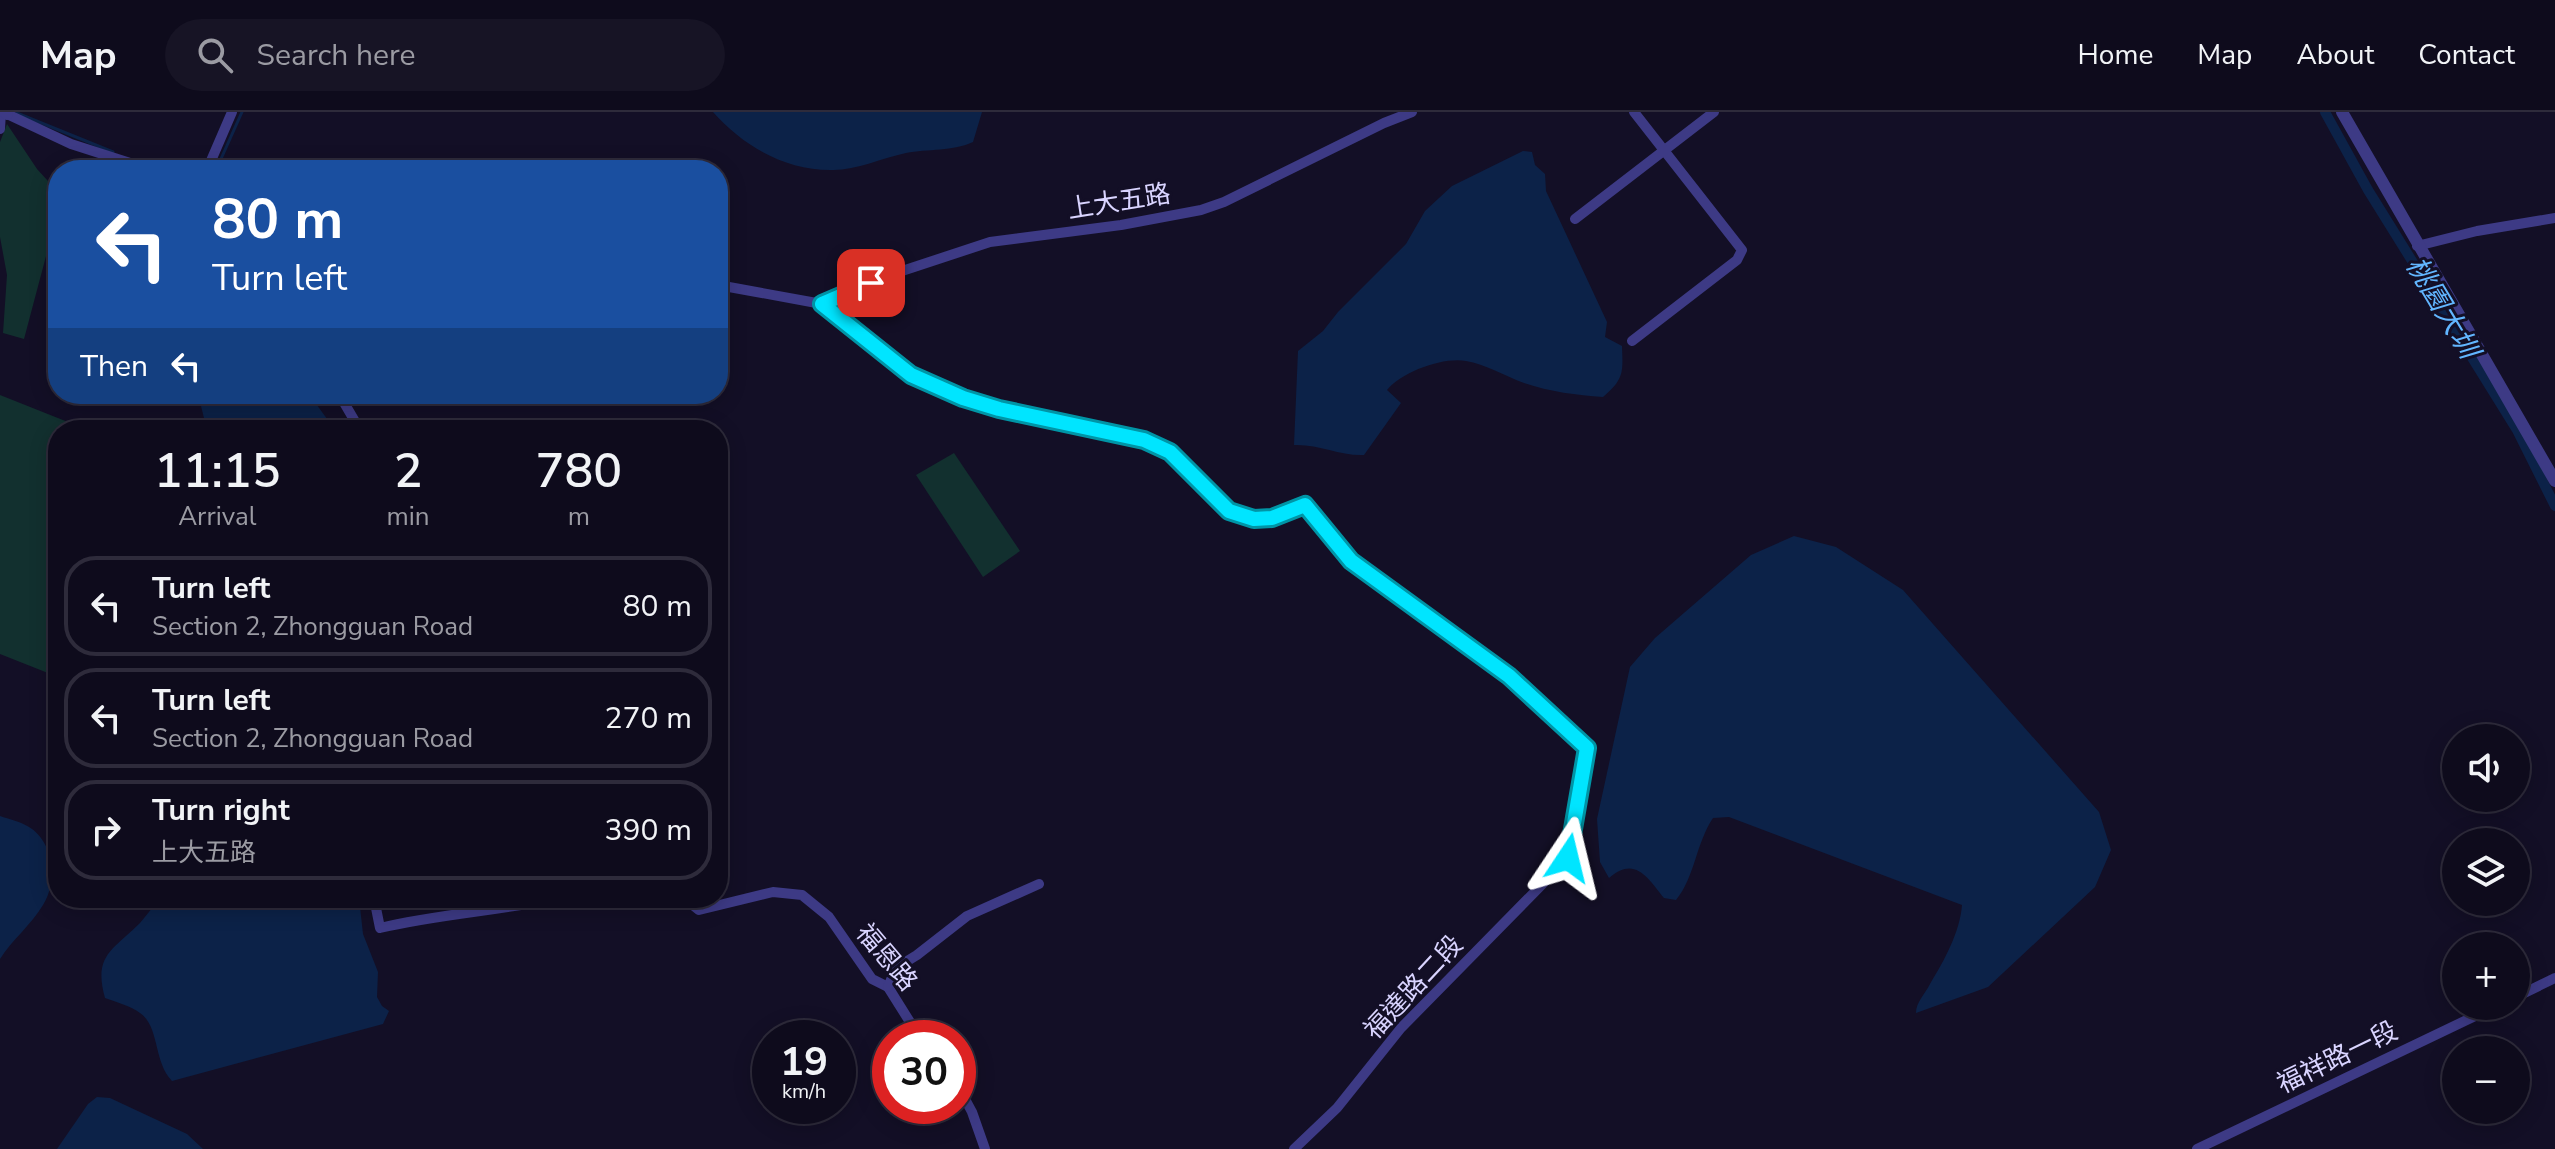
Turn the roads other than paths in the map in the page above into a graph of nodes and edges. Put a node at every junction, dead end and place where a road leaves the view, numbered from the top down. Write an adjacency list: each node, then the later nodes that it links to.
1 (232, 112): 10 (street)
2 (1412, 112): 15 (street, 上大五路)
3 (1634, 112): 8 (street)
4 (1714, 112): 8 (street)
5 (2342, 112): 13 (street)
6 (5, 113): 7 (street); 9 (street)
7 (0, 129)
8 (1664, 152): 12 (street); 16 (street)
9 (121, 160)
10 (211, 160)
11 (2555, 218): 13 (street)
12 (1575, 219)
13 (2417, 246): 17 (street)
14 (728, 287): 15 (street)
15 (822, 304): 29 (street, 福達路二段)
16 (1632, 341)
17 (2555, 481)
18 (1039, 884): 23 (street)
19 (728, 903): 23 (street, 福恩路)
20 (376, 908): 21 (street)
21 (508, 908)
22 (2555, 978): 24 (street)
23 (888, 987): 25 (street, 福恩路)
24 (2530, 990)
25 (909, 1020)
26 (2467, 1020): 30 (street, 福祥路一段)
27 (976, 1123): 28 (street)
28 (985, 1149)
29 (1294, 1149)
30 (2197, 1149)

